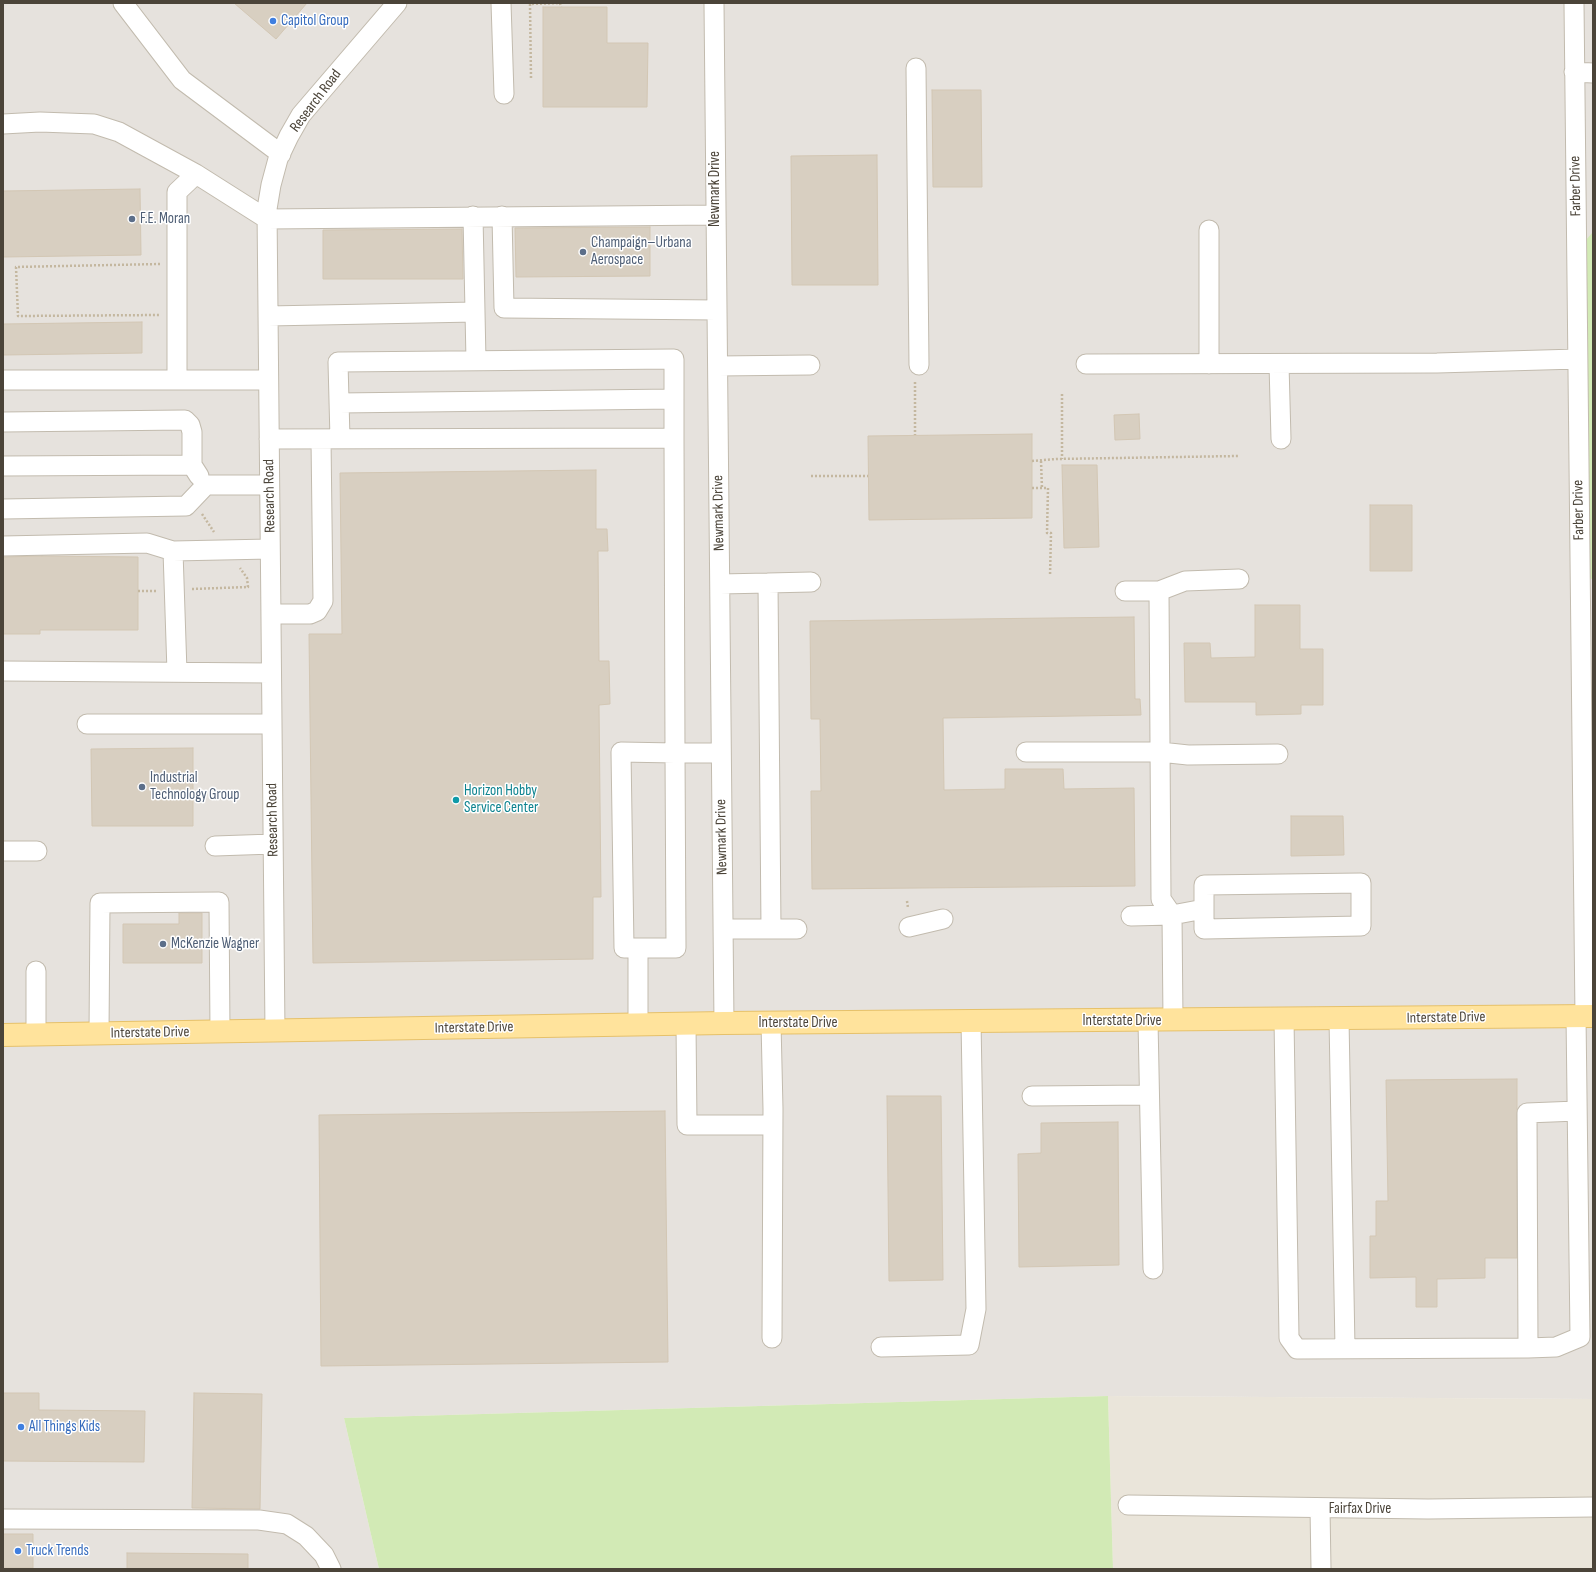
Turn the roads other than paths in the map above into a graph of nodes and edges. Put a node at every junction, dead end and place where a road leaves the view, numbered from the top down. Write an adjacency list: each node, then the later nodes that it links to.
1 (123, 3): 10 (street)
2 (397, 3): 10 (street, Research Road)
3 (501, 3): 8 (street)
4 (714, 3): 12 (street, Newmark Drive)
5 (1574, 3): 7 (street, Farber Drive)
6 (916, 68): 28 (street)
7 (1584, 72): 16 (street, Farber Drive)
8 (504, 94)
9 (3, 124): 11 (street)
10 (281, 154): 15 (street, Research Road)
11 (196, 174): 15 (street); 30 (street)
12 (715, 215): 14 (street); 18 (street, Newmark Drive)
13 (473, 216): 14 (street); 15 (street); 19 (street)
14 (502, 216): 18 (street)
15 (267, 219): 20 (street, Research Road)
16 (1584, 220): 21 (street, Farber Drive)
17 (1209, 230): 24 (street)
18 (717, 310): 27 (street, Newmark Drive)
19 (475, 312): 20 (street); 22 (street)
20 (268, 316): 31 (street, Research Road)
21 (1577, 359): 25 (street); 54 (street, Farber Drive)
22 (476, 361): 32 (street); 33 (street)
23 (1086, 364): 24 (street)
24 (1209, 364): 25 (street)
25 (1279, 364): 38 (street)
26 (810, 365): 27 (street)
27 (718, 366): 51 (street, Newmark Drive)
28 (917, 371)
29 (3, 380): 30 (street)
30 (177, 380): 31 (street)
31 (268, 380): 39 (street, Research Road)
32 (674, 399): 33 (street); 35 (street)
33 (339, 403): 37 (street)
34 (3, 422): 41 (street)
35 (674, 438): 37 (street); 63 (street)
36 (320, 439): 37 (street); 39 (street); 55 (street)
37 (340, 439)
38 (1281, 439)
39 (269, 440): 43 (street, Research Road)
40 (3, 466): 41 (street)
41 (192, 466): 42 (street)
42 (206, 485): 43 (street); 44 (street)
43 (269, 485): 46 (street, Research Road)
44 (3, 508)
45 (3, 546): 47 (street)
46 (270, 549): 47 (street); 55 (street, Research Road)
47 (173, 550): 57 (street)
48 (1239, 579): 53 (street)
49 (812, 582): 50 (street)
50 (768, 583): 51 (street); 78 (street)
51 (720, 584): 64 (street, Newmark Drive)
52 (1126, 591): 53 (street)
53 (1159, 591): 62 (street)
54 (1586, 600): 66 (street, Farber Drive)
55 (271, 614): 58 (street, Research Road)
56 (3, 671): 57 (street)
57 (176, 672): 58 (street)
58 (271, 673): 60 (street, Research Road)
59 (87, 724): 60 (street)
60 (272, 724): 68 (street, Research Road)
61 (1026, 752): 62 (street)
62 (1160, 752): 65 (street); 73 (street)
63 (675, 753): 64 (street); 80 (street); 80 (street)
64 (721, 753): 77 (street, Newmark Drive)
65 (1278, 754)
66 (1587, 764): 67 (street, Farber Drive)
67 (1588, 833): 82 (street, Farber Drive)
68 (273, 844): 69 (street); 92 (street, Research Road)
69 (215, 846)
70 (3, 851): 71 (street)
71 (37, 851)
72 (1204, 909): 72 (street); 73 (street)
73 (1172, 915): 74 (street); 85 (street)
74 (1131, 916)
75 (943, 919): 76 (street)
76 (909, 927)
77 (723, 929): 78 (street); 88 (street, Newmark Drive)
78 (771, 929): 79 (street)
79 (797, 929)
80 (638, 948): 91 (street)
81 (36, 971): 94 (street)
82 (1585, 1016): 84 (main road, Interstate Drive); 99 (street, Farber Drive)
83 (1284, 1019): 84 (main road, Interstate Drive); 85 (main road, Interstate Drive); 104 (street)
84 (1339, 1019): 104 (street)
85 (1173, 1020): 87 (main road, Interstate Drive)
86 (971, 1021): 87 (main road, Interstate Drive); 89 (main road, Interstate Drive); 103 (street)
87 (1148, 1021): 97 (street)
88 (724, 1023): 89 (main road, Interstate Drive); 90 (main road, Interstate Drive)
89 (771, 1023): 100 (street)
90 (686, 1024): 91 (main road, Interstate Drive); 100 (street)
91 (638, 1025): 92 (main road, Interstate Drive)
92 (275, 1031): 93 (main road, Interstate Drive)
93 (220, 1032): 95 (main road, Interstate Drive); 95 (street)
94 (36, 1034): 95 (main road, Interstate Drive); 96 (main road, Interstate Drive)
95 (99, 1034)
96 (3, 1035)
97 (1150, 1095): 98 (street); 101 (street)
98 (1032, 1096)
99 (1577, 1111): 105 (street, Farber Drive); 105 (street)
100 (773, 1124): 102 (street)
101 (1153, 1269)
102 (772, 1338)
103 (881, 1347)
104 (1346, 1348): 105 (street)
105 (1528, 1348)
106 (1128, 1505): 108 (street, Fairfax Drive)
107 (1593, 1507): 108 (street, Fairfax Drive)
108 (1320, 1508): 111 (street)
109 (3, 1519): 110 (street)
110 (331, 1569)
111 (1321, 1569)

